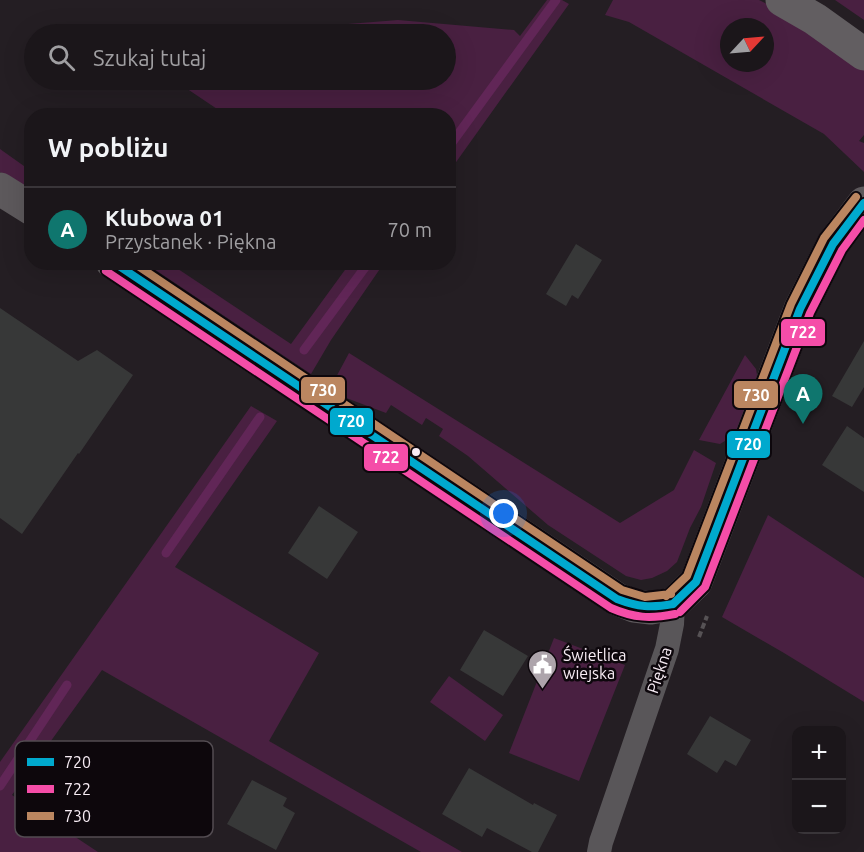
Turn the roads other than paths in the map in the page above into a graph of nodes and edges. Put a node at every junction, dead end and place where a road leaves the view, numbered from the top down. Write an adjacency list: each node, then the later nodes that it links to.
1 (782, 0): 2 (highway)
2 (864, 54)
3 (0, 189): 5 (street)
4 (864, 203): 7 (street)
5 (24, 204)
6 (124, 270): 7 (street)
7 (673, 604): 8 (street, Piękna)
8 (599, 852)

